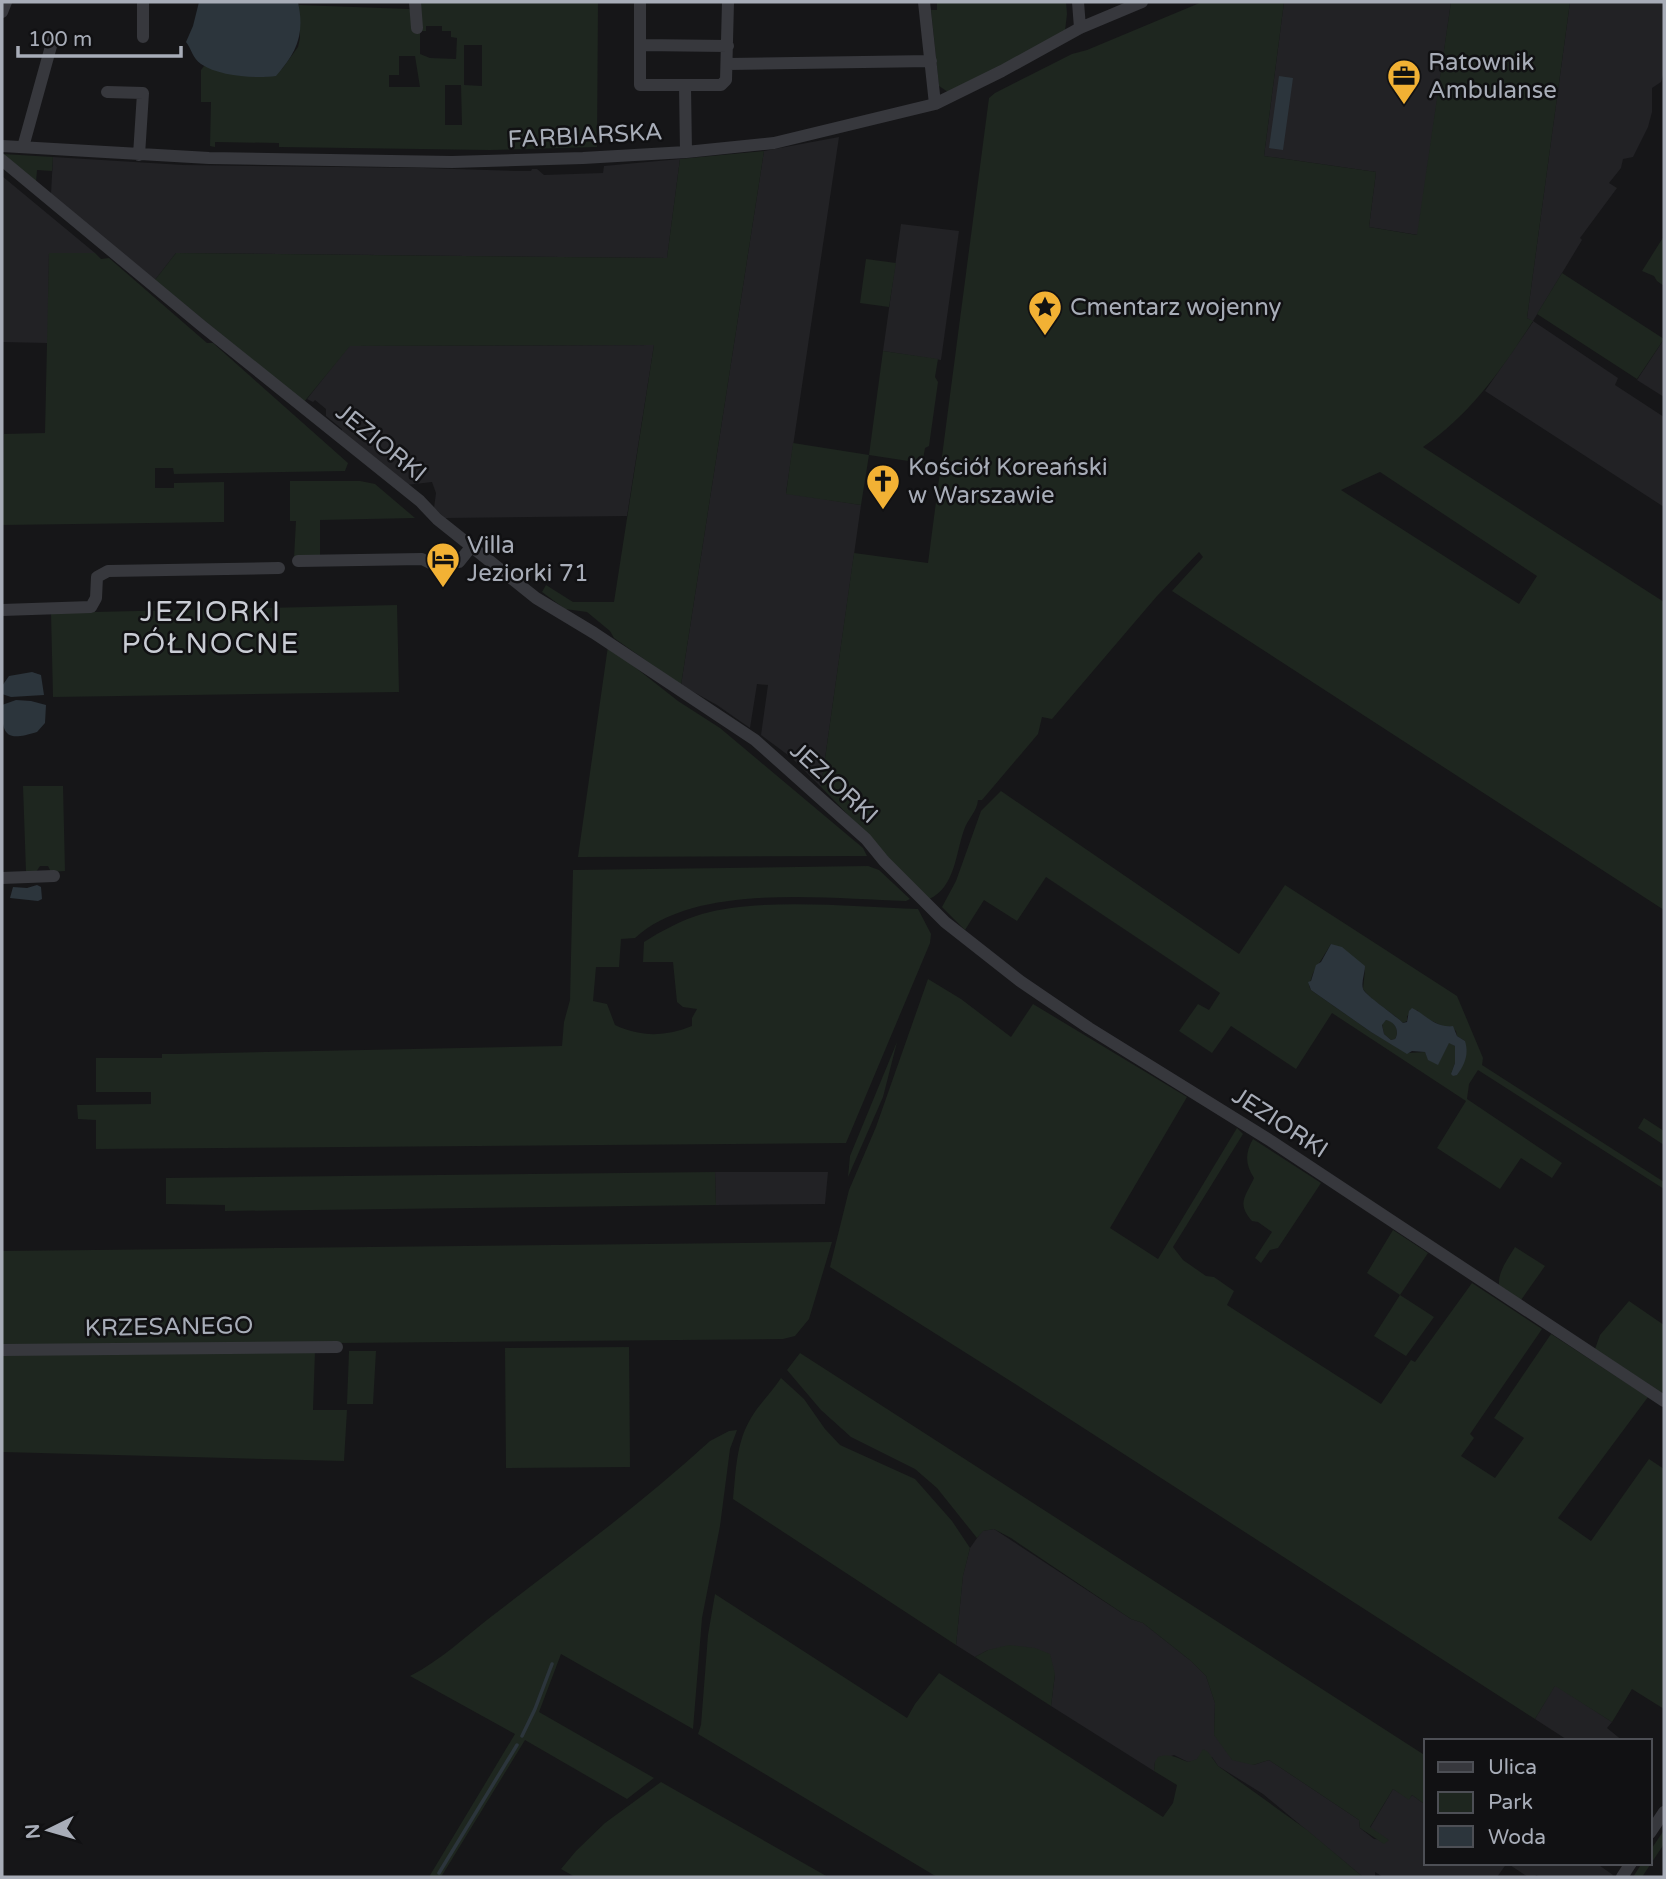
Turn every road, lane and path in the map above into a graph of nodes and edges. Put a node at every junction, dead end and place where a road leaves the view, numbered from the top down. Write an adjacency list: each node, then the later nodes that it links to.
1 (5, 2): 9 (street)
2 (143, 2): 12 (street)
3 (415, 2): 10 (street)
4 (640, 2): 14 (street)
5 (728, 2): 15 (street)
6 (924, 2): 16 (street)
7 (1078, 2): 11 (street)
8 (1142, 2): 11 (street, FARBIARSKA)
9 (2, 12)
10 (417, 28)
11 (1080, 28): 20 (street, FARBIARSKA)
12 (143, 37)
13 (53, 39): 22 (street)
14 (639, 45): 15 (street); 18 (street)
15 (728, 46): 17 (street)
16 (931, 61): 17 (street); 20 (street)
17 (728, 64): 18 (street)
18 (685, 86): 23 (street)
19 (107, 92): 24 (street)
20 (934, 103): 23 (street, FARBIARSKA)
21 (2, 146): 22 (street, FARBIARSKA)
22 (23, 147): 24 (street, FARBIARSKA)
23 (686, 152): 24 (street, FARBIARSKA)
24 (139, 155)
25 (2, 160): 26 (street, JEZIORKI)
26 (471, 547): 27 (street); 34 (street, JEZIORKI)
27 (298, 561)
28 (279, 568): 29 (street)
29 (2, 610)
30 (54, 876): 31 (street)
31 (2, 878)
32 (337, 1347): 33 (street, KRZESANEGO)
33 (2, 1350)
34 (1664, 1401)
35 (1664, 1812): 36 (street)
36 (1652, 1830)

